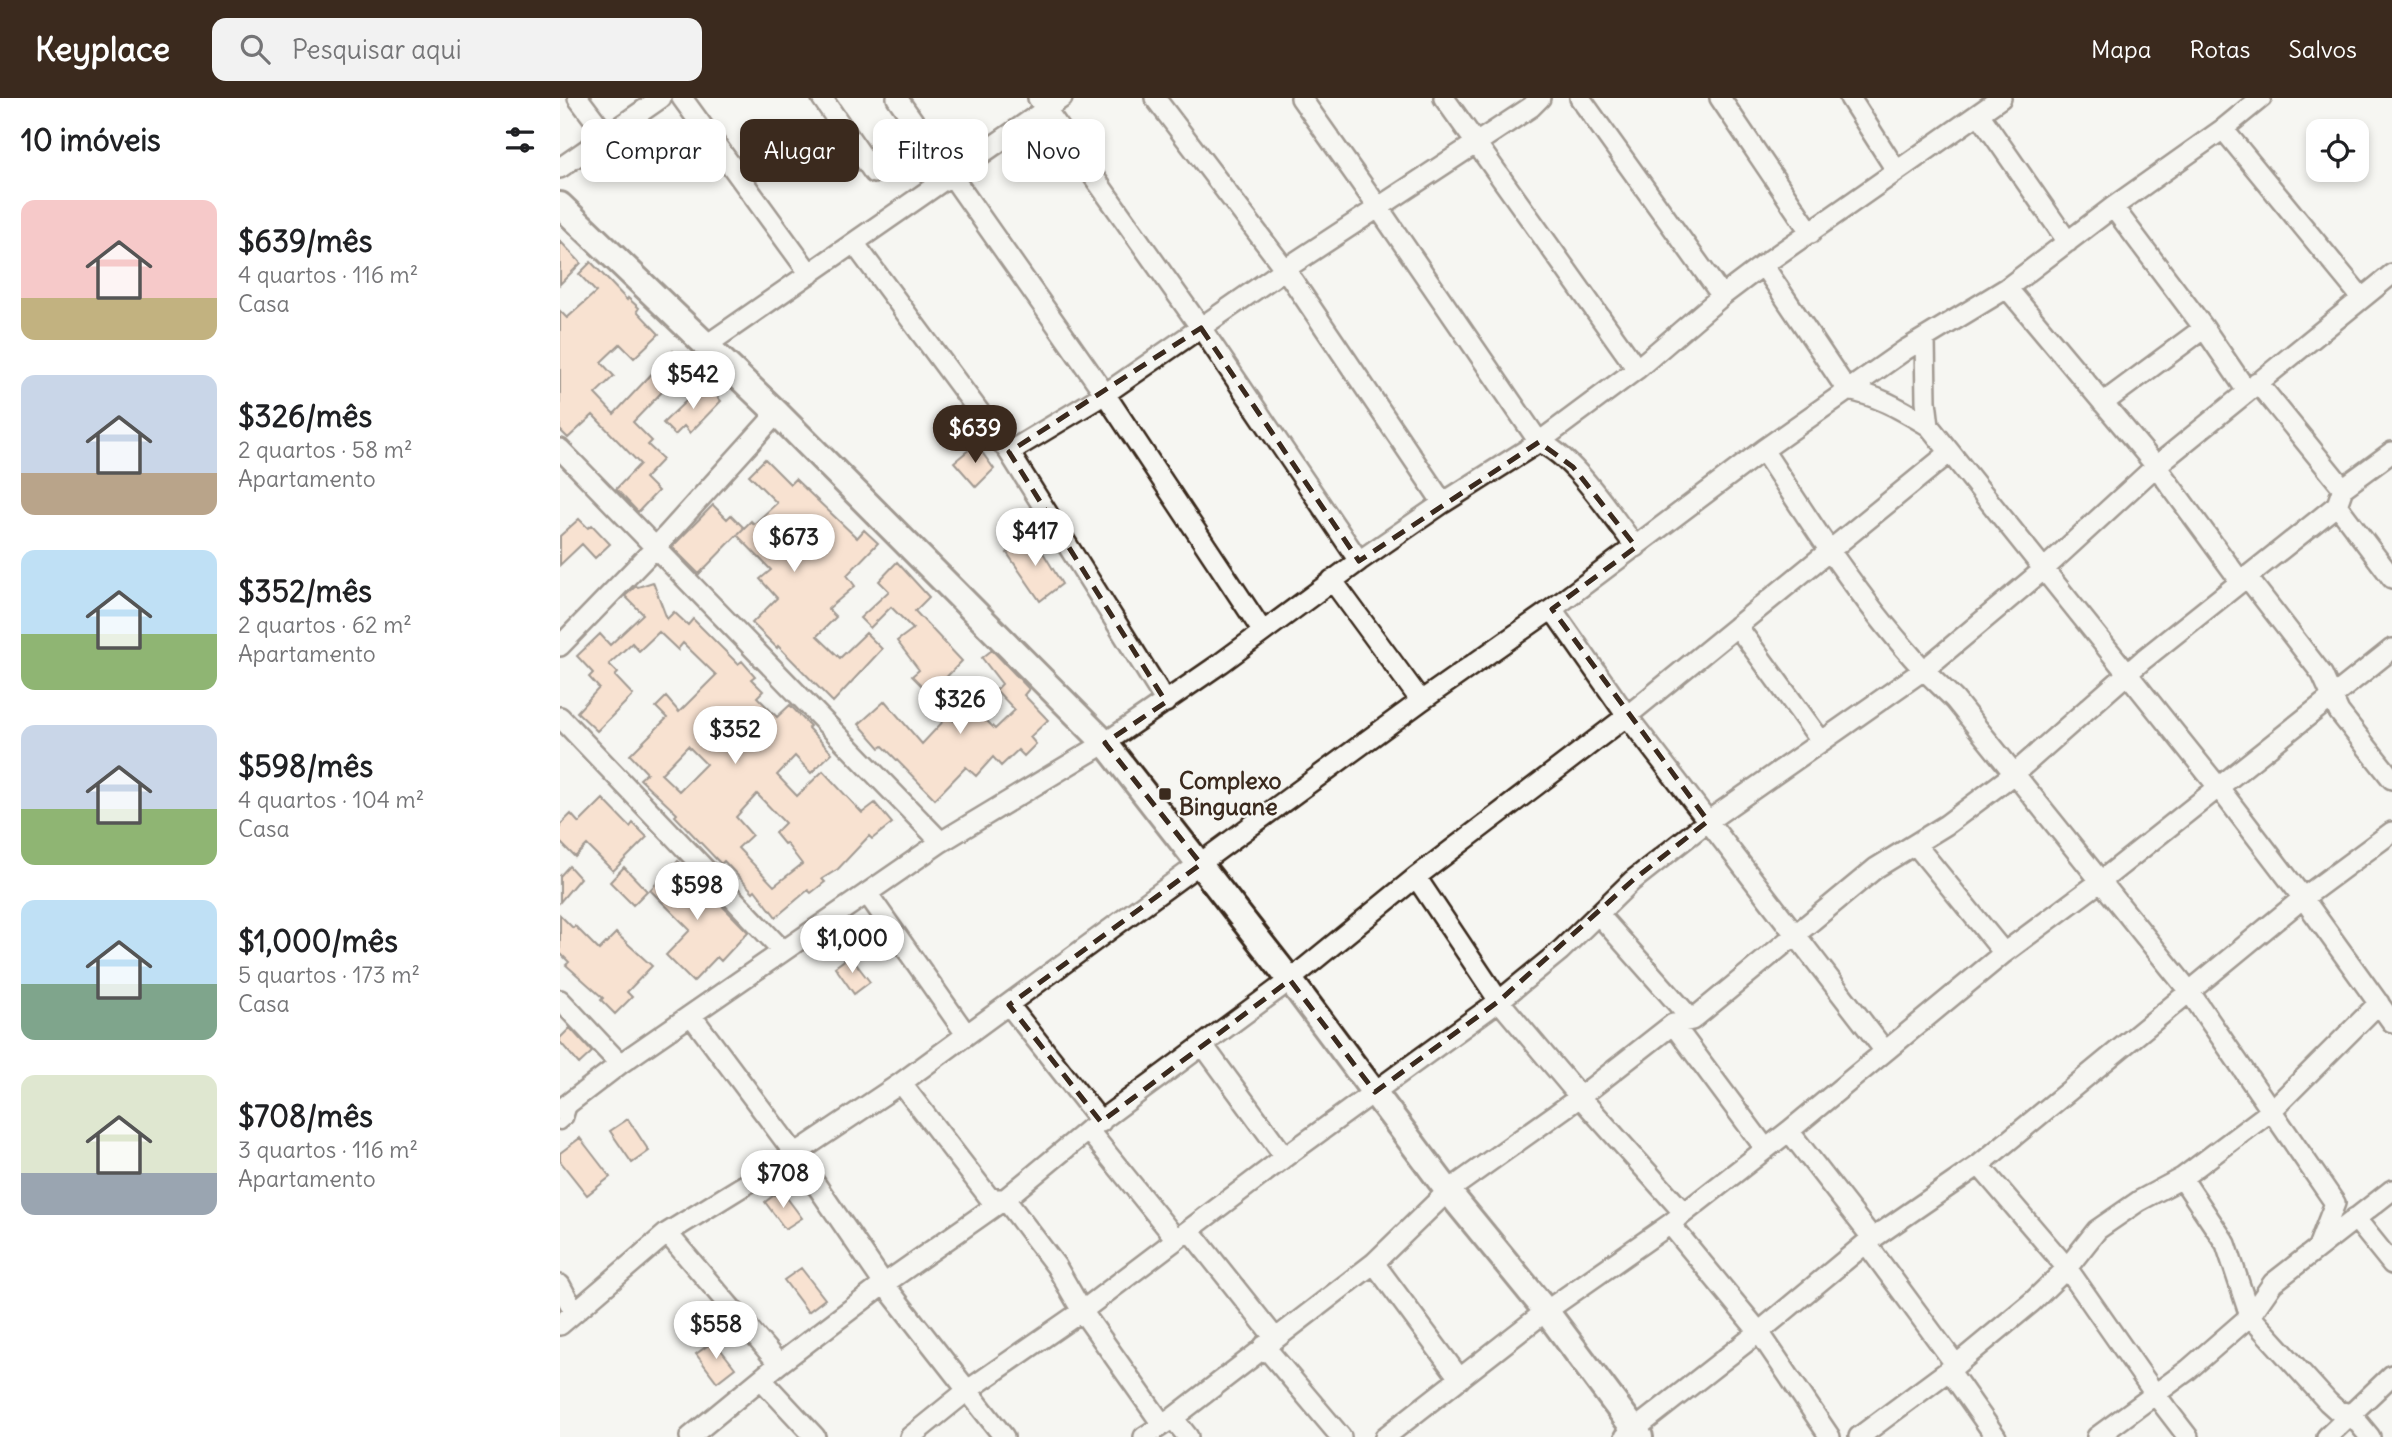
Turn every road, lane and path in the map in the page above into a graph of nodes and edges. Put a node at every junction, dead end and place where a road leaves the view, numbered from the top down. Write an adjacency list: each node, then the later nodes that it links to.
1 (578, 98): 18 (street)
2 (661, 98): 19 (street)
3 (682, 98): 38 (street)
4 (822, 98): 27 (street)
5 (897, 98): 20 (street)
6 (1062, 98): 16 (street)
7 (1155, 98): 37 (street)
8 (1301, 98): 31 (street)
9 (1444, 98): 22 (street)
10 (1540, 98): 22 (street)
11 (1580, 98): 41 (street)
12 (1720, 98): 33 (street)
13 (1850, 98): 26 (street)
14 (2001, 98): 17 (street)
15 (2261, 98): 21 (street)
16 (1042, 104): 23 (street); 43 (street)
17 (1979, 114): 26 (street); 34 (street)
18 (594, 119)
19 (630, 119)
20 (912, 119)
21 (2224, 129): 32 (street); 42 (street)
22 (1476, 144): 31 (street); 47 (street)
23 (988, 146)
24 (581, 153): 25 (street)
25 (560, 168)
26 (1896, 170): 33 (street)
27 (873, 172)
28 (941, 182): 35 (street)
29 (956, 182): 50 (street)
30 (560, 205): 46 (street)
31 (1378, 206): 37 (street); 54 (street)
32 (2113, 207): 34 (street); 44 (street)
33 (1811, 233): 36 (street)
34 (2068, 242): 40 (street)
35 (854, 243): 38 (street); 57 (street)
36 (1763, 265): 41 (street); 49 (street)
37 (1285, 269): 43 (street); 62 (street)
38 (810, 274): 46 (street)
39 (2392, 274): 42 (street)
40 (2007, 288): 45 (street); 51 (street)
41 (1722, 296): 47 (street)
42 (2361, 297): 48 (street)
43 (1201, 328): 50 (street); 66 (street)
44 (2204, 328): 48 (street); 51 (street)
45 (1924, 340): 49 (street); 53 (street)
46 (708, 344): 52 (street)
47 (1637, 369): 54 (street)
48 (2252, 387): 60 (street); 61 (street)
49 (1847, 390): 53 (street); 56 (street)
50 (1105, 394): 57 (street); 73 (street)
51 (2103, 403): 60 (street)
52 (777, 412): 63 (street); 84 (street)
53 (1929, 426): 59 (street)
54 (1539, 442): 62 (street); 64 (street)
55 (560, 449): 63 (street)
56 (1763, 450): 64 (street); 65 (street)
57 (1009, 452): 80 (street)
58 (2392, 452): 61 (street)
59 (1949, 453): 65 (street); 67 (street)
60 (2156, 466): 67 (street); 70 (street)
61 (2340, 496): 68 (street); 70 (street)
62 (1443, 503): 66 (street)
63 (656, 547): 74 (street); 90 (street)
64 (1636, 547): 71 (street)
65 (1830, 552): 72 (street); 76 (street)
66 (1359, 561): 69 (street)
67 (2043, 570): 76 (street); 77 (street)
68 (2392, 578)
69 (1332, 580): 73 (street); 79 (street)
70 (2244, 580): 77 (street); 78 (street)
71 (1552, 609): 79 (street); 81 (street)
72 (1737, 626): 81 (street); 83 (street)
73 (1263, 632): 80 (street)
74 (560, 646)
75 (2392, 649): 78 (street)
76 (1925, 669): 83 (street); 85 (street)
77 (2127, 675): 85 (street); 87 (street)
78 (2331, 696): 86 (street); 87 (street)
79 (1421, 701): 92 (street)
80 (1166, 702): 84 (street)
81 (1627, 716): 88 (street); 93 (street)
82 (560, 717): 99 (street)
83 (1821, 741): 88 (street)
84 (1105, 743): 90 (street); 92 (street)
85 (2014, 773): 91 (street); 94 (street)
86 (2392, 779)
87 (2219, 788): 94 (street); 96 (street)
88 (1708, 821): 97 (street); 98 (street)
89 (2392, 832): 96 (street)
90 (942, 842): 95 (street)
91 (1915, 844): 98 (street); 100 (street)
92 (1201, 864): 101 (street); 105 (street)
93 (1416, 877): 101 (street); 104 (street)
94 (2101, 881): 100 (street); 102 (street)
95 (867, 893): 99 (street); 109 (street)
96 (2303, 898): 102 (street); 106 (street)
97 (1599, 915): 104 (street); 108 (street)
98 (1796, 933): 108 (street); 111 (street)
99 (783, 951): 107 (street)
100 (2004, 953): 111 (street)
101 (1290, 980): 110 (street); 114 (street)
102 (2189, 992): 117 (street); 124 (street)
103 (560, 1000): 112 (street)
104 (1499, 1001): 114 (street); 115 (street)
105 (1009, 1005): 109 (street); 119 (street)
106 (2387, 1012): 117 (street)
107 (691, 1015): 112 (street); 122 (street)
108 (1682, 1022): 115 (street); 121 (street)
109 (966, 1034): 113 (street)
110 (1203, 1045): 119 (street); 123 (street)
111 (1885, 1051): 120 (street)
112 (620, 1064): 116 (street)
113 (901, 1083): 122 (street); 128 (street)
114 (1375, 1092): 123 (street); 127 (street)
115 (1580, 1097): 127 (street); 130 (street)
116 (566, 1105): 118 (lane)
117 (2271, 1111): 125 (street); 134 (street)
118 (560, 1124)
119 (1095, 1126): 128 (street); 132 (street)
120 (1789, 1131): 121 (street); 133 (street)
121 (1765, 1148): 130 (street)
122 (795, 1154): 131 (street); 138 (street)
123 (1285, 1157): 132 (street)
124 (1979, 1165): 133 (street); 137 (street)
125 (2182, 1178): 137 (street); 142 (street)
126 (2392, 1190): 129 (street)
127 (1448, 1191): 135 (street); 141 (street)
128 (1005, 1199): 138 (street); 140 (street)
129 (2356, 1218): 134 (street); 136 (street)
130 (1677, 1219): 141 (street); 144 (street)
131 (667, 1233): 143 (street); 146 (street)
132 (1183, 1235): 140 (street); 145 (street)
133 (1870, 1241): 144 (street); 147 (street)
134 (2318, 1247): 142 (street)
135 (1374, 1263): 145 (street); 150 (street)
136 (2392, 1264)
137 (2067, 1268): 147 (street); 152 (street)
138 (884, 1284): 146 (street); 151 (street)
139 (560, 1285): 143 (street)
140 (1082, 1311): 151 (street); 154 (street)
141 (1546, 1311): 150 (street); 155 (street)
142 (2250, 1316): 152 (street); 153 (street)
143 (567, 1318)
144 (1759, 1332): 155 (street); 165 (street)
145 (1269, 1342): 154 (street); 163 (street)
146 (779, 1364): 149 (street)
147 (1952, 1368): 156 (street); 166 (street)
148 (2392, 1375): 153 (street)
149 (761, 1379): 157 (street); 158 (street)
150 (1460, 1379): 164 (street)
151 (968, 1390): 159 (street); 160 (street)
152 (2155, 1394): 167 (street); 168 (street)
153 (2351, 1414): 169 (street); 170 (street)
154 (1168, 1421): 161 (street); 162 (street)
155 (1633, 1435)
156 (1863, 1436)
157 (690, 1437)
158 (815, 1437)
159 (910, 1437)
160 (1004, 1437)
161 (1144, 1437)
162 (1188, 1437)
163 (1341, 1437)
164 (1385, 1437)
165 (1830, 1437)
166 (1996, 1437)
167 (2097, 1437)
168 (2188, 1437)
169 (2327, 1437)
170 (2370, 1437)

